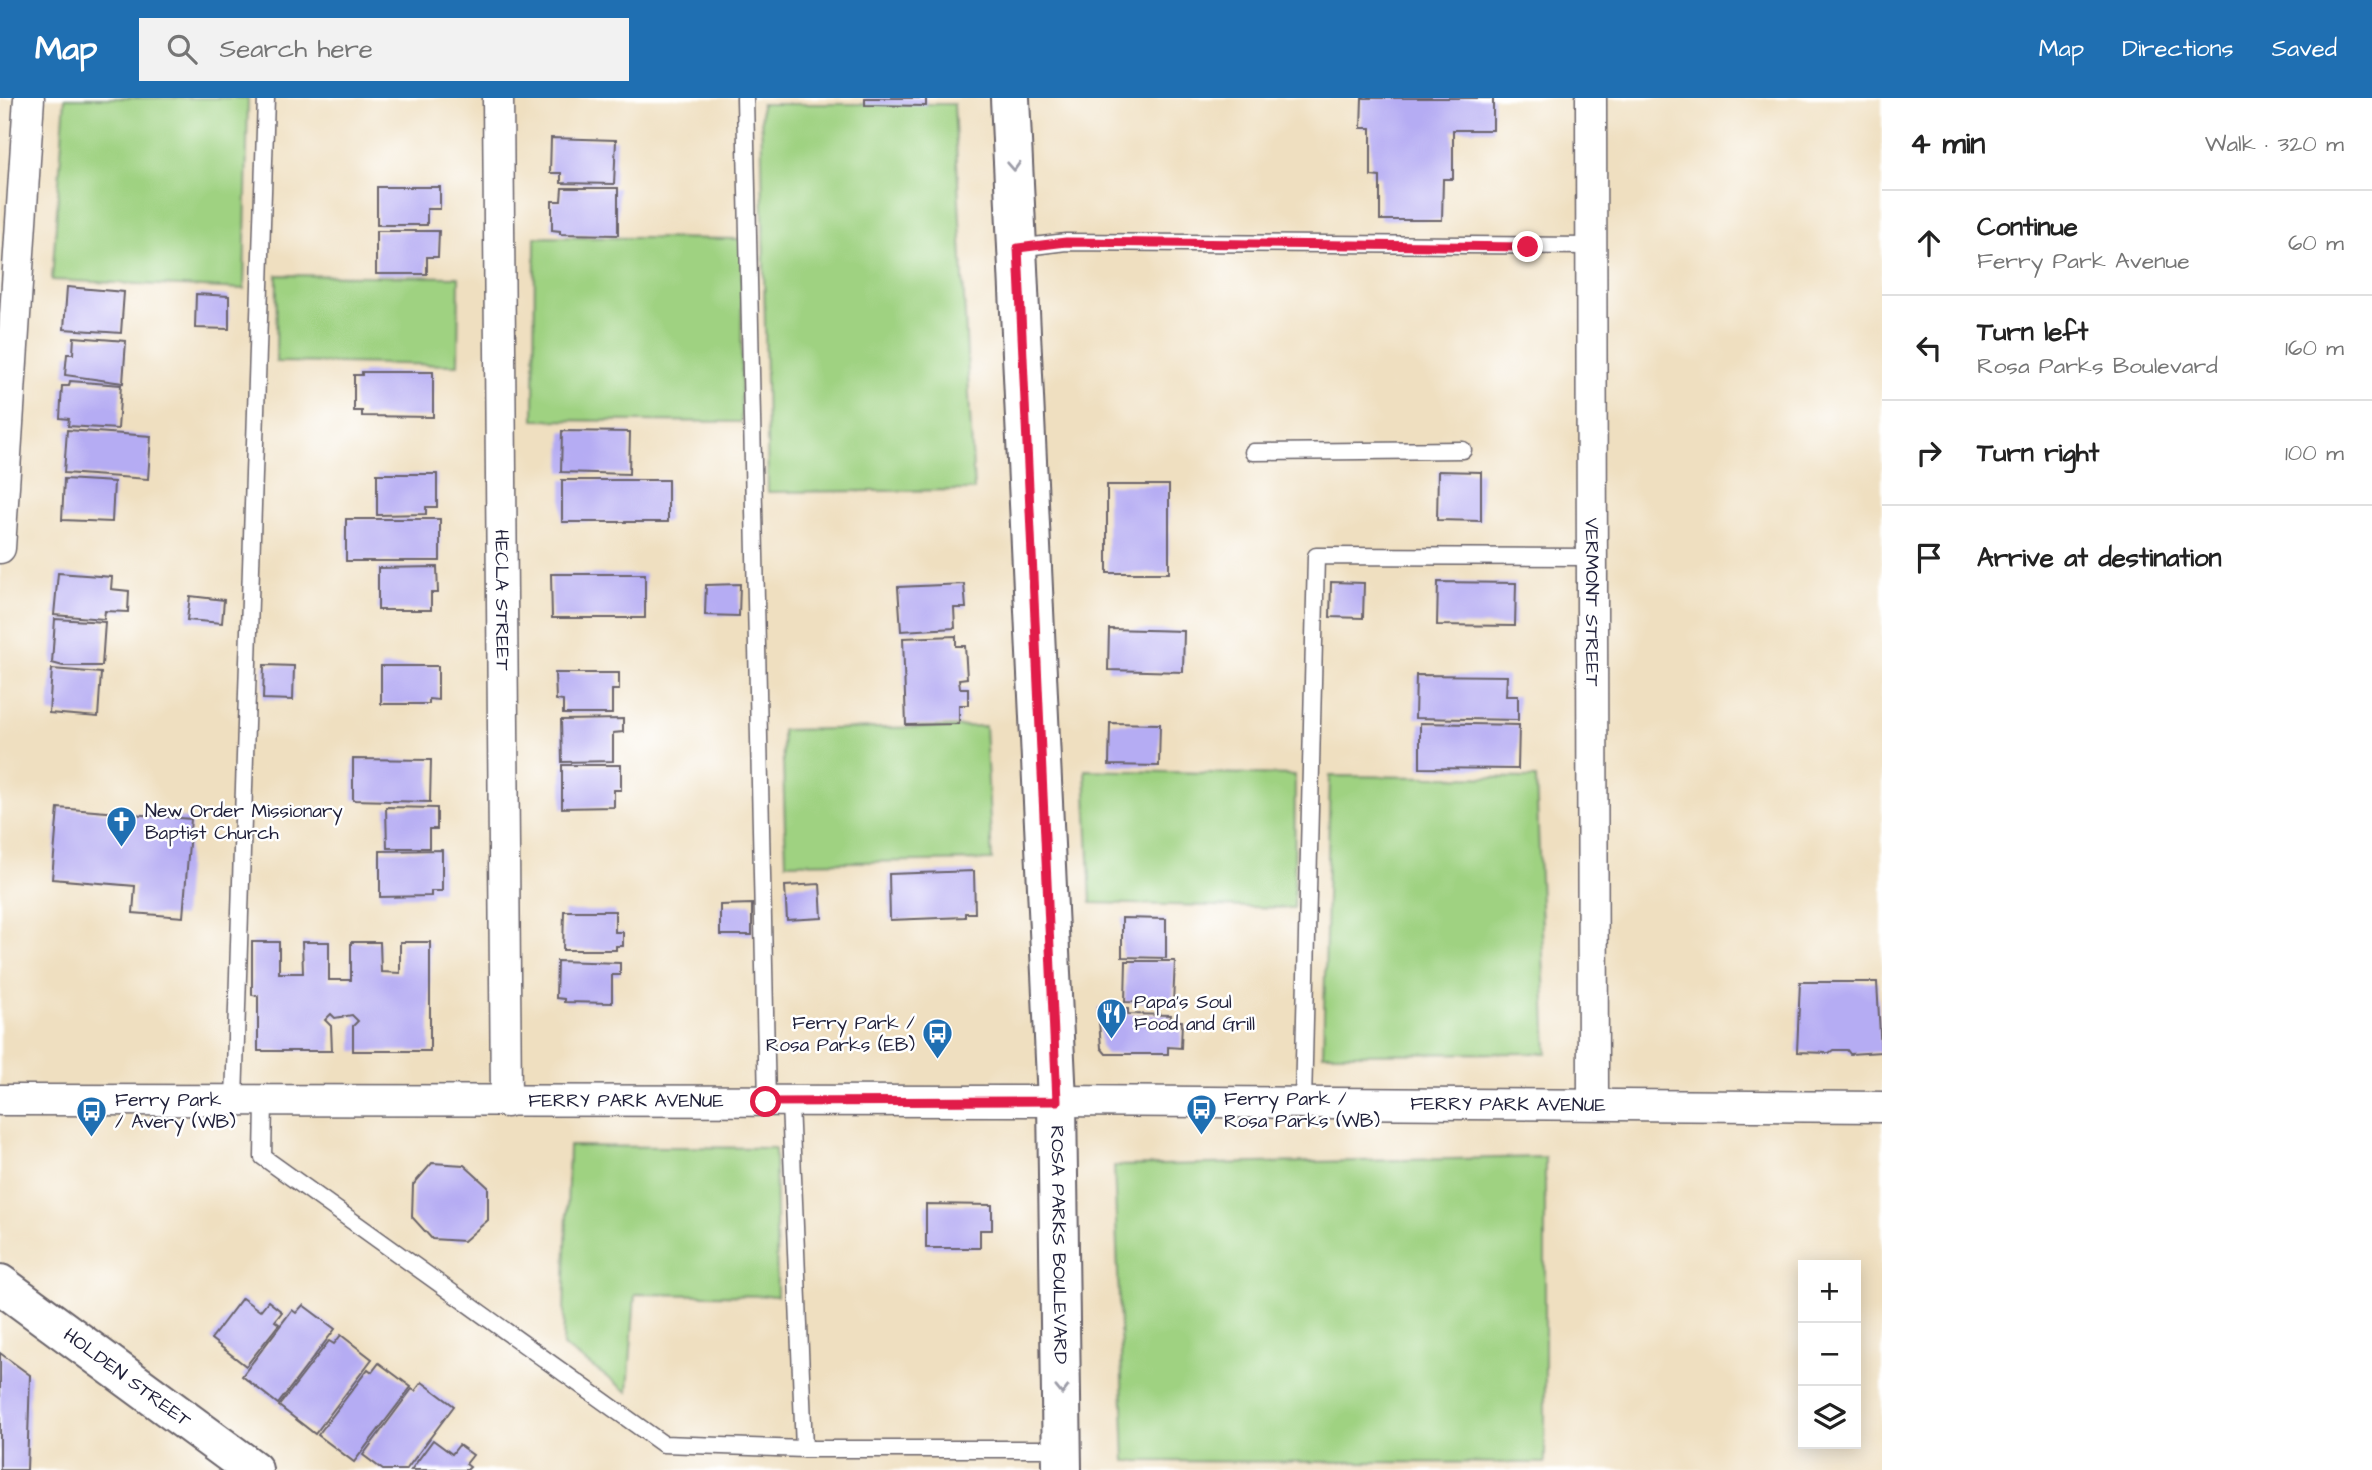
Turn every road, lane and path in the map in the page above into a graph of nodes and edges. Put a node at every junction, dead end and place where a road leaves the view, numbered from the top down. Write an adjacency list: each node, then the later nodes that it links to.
1 (29, 98): 11 (street)
2 (266, 98): 14 (lane)
3 (498, 98): 17 (street, HECLA STREET)
4 (745, 98): 18 (lane)
5 (1010, 98): 8 (street, ROSA PARKS BOULEVARD, one-way to 8)
6 (1591, 98): 7 (street, VERMONT STREET)
7 (1592, 246): 8 (lane); 12 (street, VERMONT STREET)
8 (1018, 248): 15 (street, ROSA PARKS BOULEVARD)
9 (1463, 450): 10 (lane)
10 (1253, 452)
11 (0, 548)
12 (1594, 557): 19 (lane); 20 (street, VERMONT STREET)
13 (0, 1100): 14 (street, FERRY PARK AVENUE)
14 (234, 1101): 16 (street, FERRY PARK AVENUE)
15 (1057, 1101): 18 (street, FERRY PARK AVENUE); 19 (street, FERRY PARK AVENUE); 24 (street, ROSA PARKS BOULEVARD, one-way to 24)
16 (264, 1102): 17 (street, FERRY PARK AVENUE); 23 (lane)
17 (506, 1102): 18 (street, FERRY PARK AVENUE)
18 (778, 1102): 23 (lane)
19 (1303, 1103): 20 (street, FERRY PARK AVENUE)
20 (1593, 1104): 21 (street, FERRY PARK AVENUE)
21 (1882, 1107)
22 (0, 1284): 25 (street, HOLDEN STREET)
23 (804, 1449): 24 (lane)
24 (1063, 1460)
25 (236, 1465)

